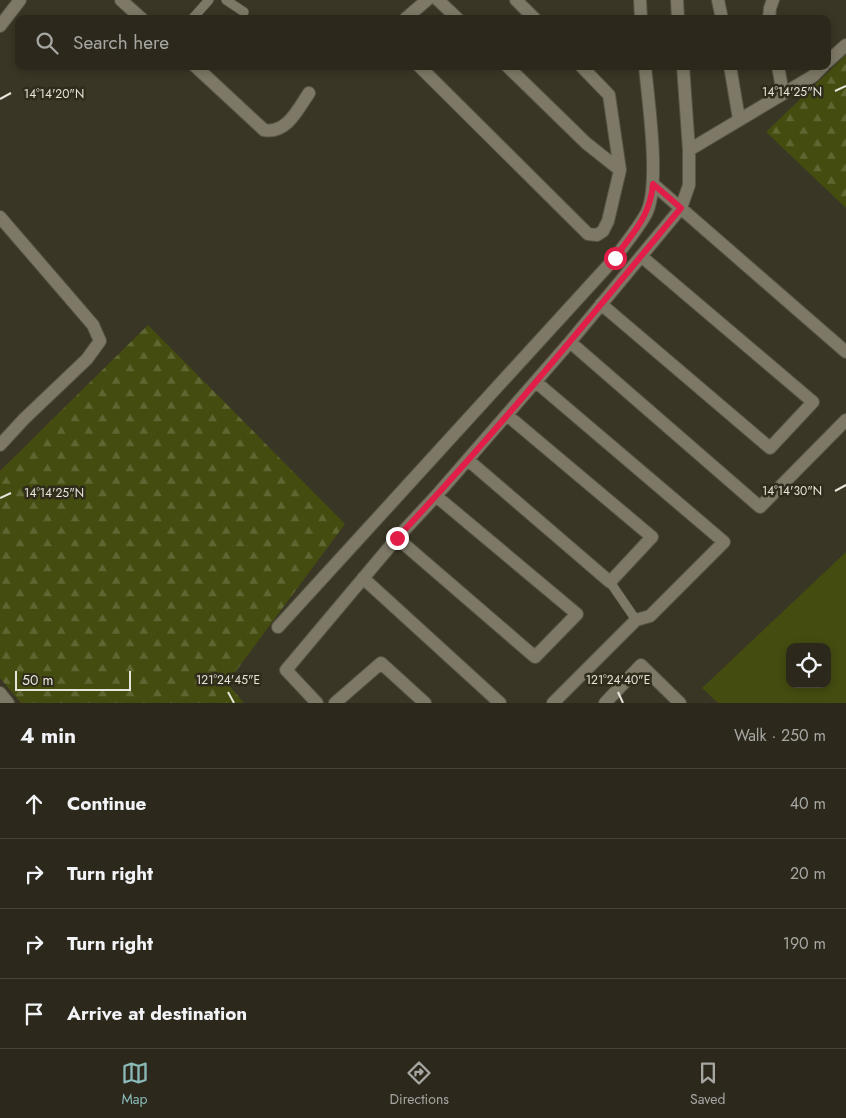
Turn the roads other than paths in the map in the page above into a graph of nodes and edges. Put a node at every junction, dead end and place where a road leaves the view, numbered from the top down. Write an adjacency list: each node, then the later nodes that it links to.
1 (20, 0): 22 (street)
2 (121, 0): 13 (street)
3 (209, 0): 14 (lane)
4 (226, 0): 12 (lane)
5 (427, 0): 15 (street)
6 (438, 0): 16 (street)
7 (516, 0): 17 (street)
8 (640, 0): 18 (street)
9 (677, 0): 19 (street)
10 (718, 0): 20 (street)
11 (773, 0): 21 (street)
12 (244, 12)
13 (138, 15)
14 (196, 15)
15 (410, 15)
16 (454, 15)
17 (531, 15)
18 (641, 15)
19 (678, 15)
20 (721, 15)
21 (769, 15)
22 (0, 26)
23 (846, 45): 24 (street)
24 (831, 58)
25 (199, 70): 34 (street)
26 (423, 70): 38 (street)
27 (511, 70): 38 (street)
28 (585, 70): 38 (street)
29 (645, 70): 39 (street)
30 (683, 70): 37 (street)
31 (731, 70): 36 (street)
32 (779, 70): 35 (street)
33 (819, 70): 35 (street)
34 (309, 93)
35 (784, 94): 36 (street)
36 (739, 119): 37 (street)
37 (689, 150): 40 (street)
38 (620, 170)
39 (653, 184): 40 (street); 56 (street)
40 (681, 208): 42 (street); 45 (street)
41 (0, 217): 49 (street)
42 (642, 256): 43 (street); 43 (street)
43 (601, 304): 44 (street)
44 (570, 342): 46 (street); 48 (street)
45 (846, 352)
46 (536, 382): 47 (street); 55 (street)
47 (507, 415): 50 (street); 54 (street)
48 (846, 420)
49 (0, 445)
50 (468, 460): 51 (street); 54 (street)
51 (436, 496): 52 (street); 52 (street)
52 (397, 538): 53 (street)
53 (362, 578): 59 (street); 62 (street)
54 (610, 582): 55 (lane)
55 (636, 620): 63 (street)
56 (278, 627)
57 (0, 693): 58 (street)
58 (8, 703)
59 (317, 703)
60 (335, 703): 61 (street)
61 (425, 703)
62 (500, 703)
63 (552, 703)
64 (605, 703): 65 (street)
65 (680, 703)

